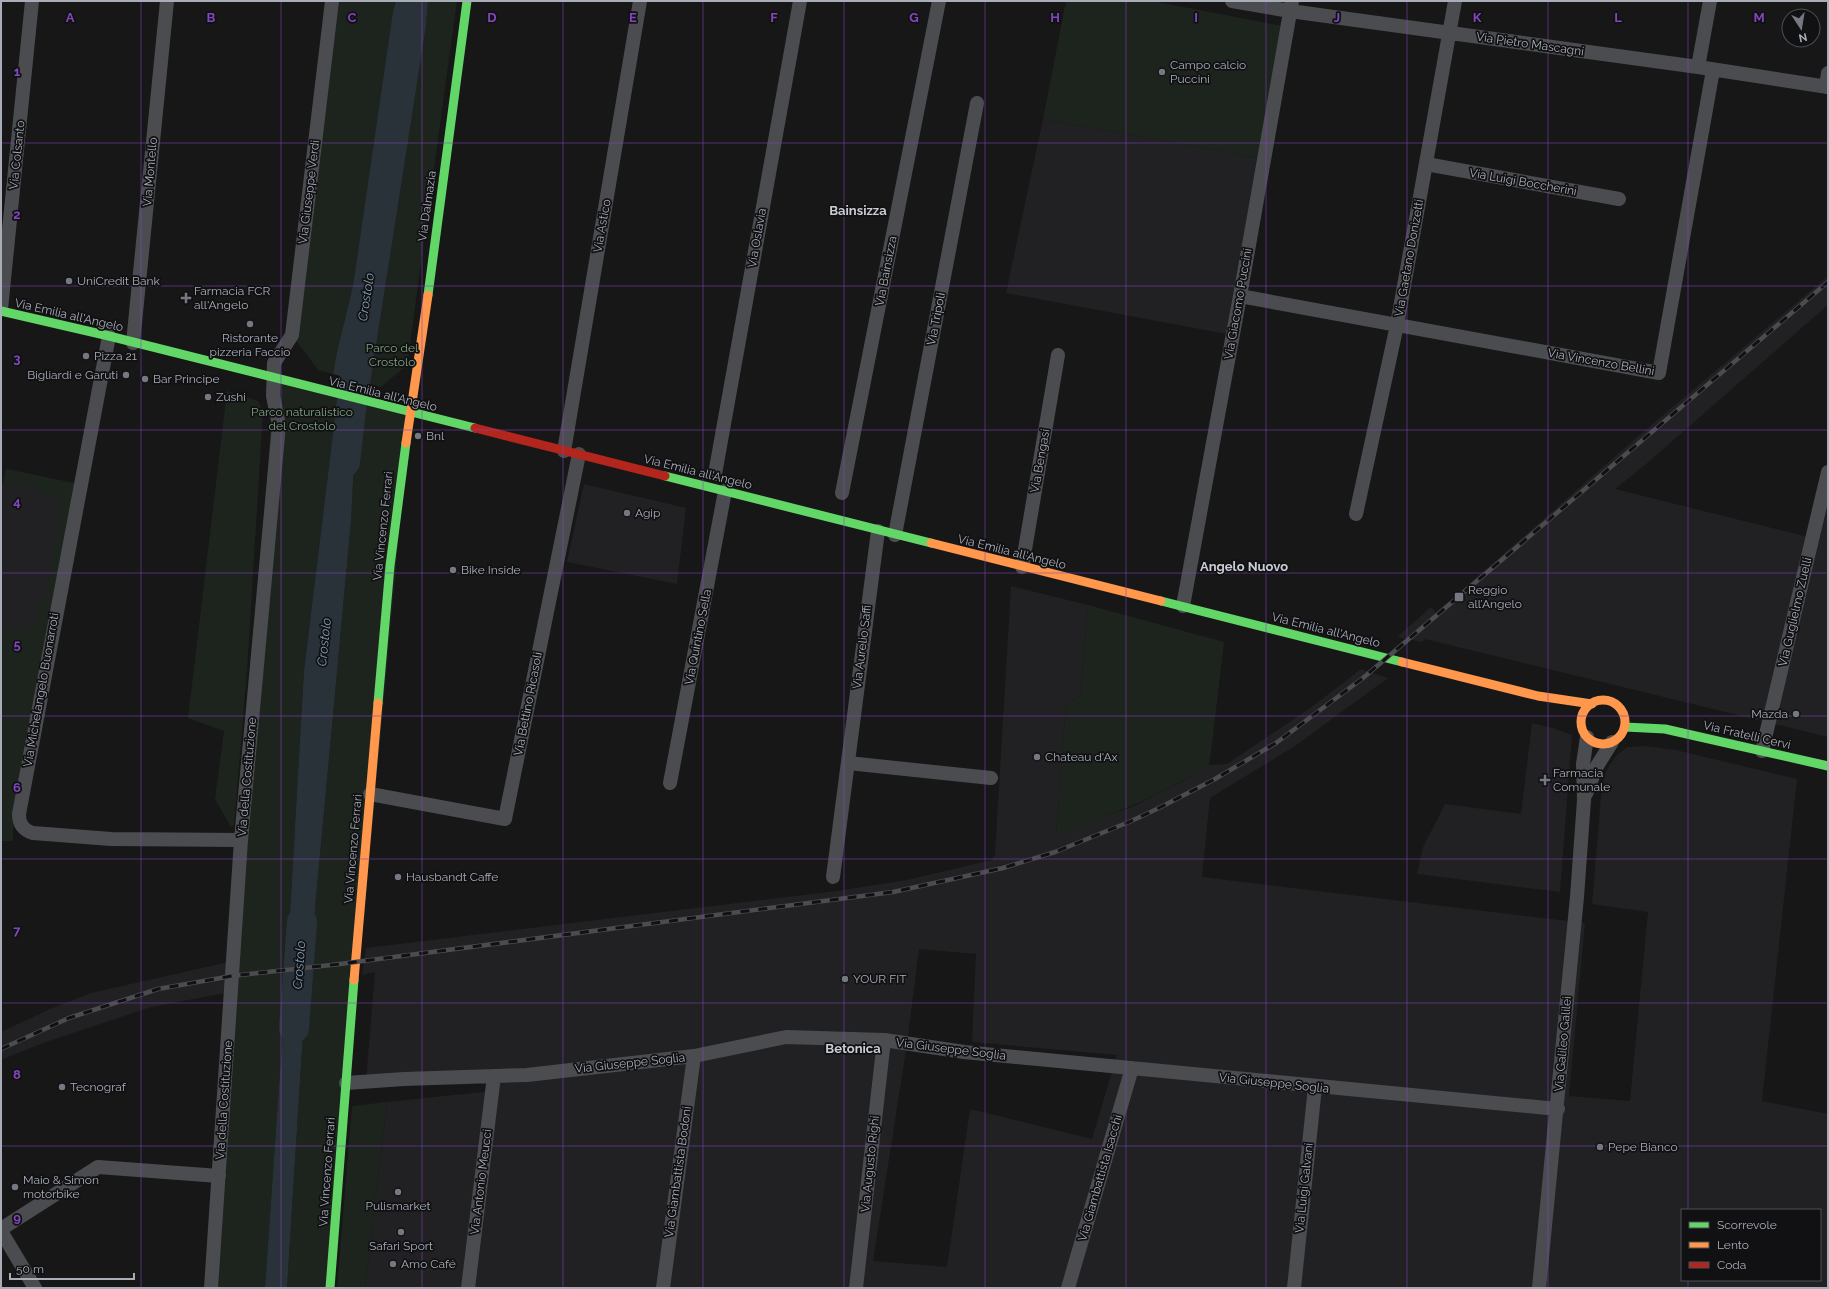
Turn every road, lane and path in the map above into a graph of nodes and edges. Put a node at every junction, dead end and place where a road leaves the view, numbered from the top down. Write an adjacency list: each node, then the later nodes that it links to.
1 (32, 1): 21 (street, Via Colsanto)
2 (166, 1): 24 (street, Via Montello)
3 (332, 1): 26 (street, Via Giuseppe Verdi)
4 (467, 1): 27 (main road, Via Dalmazia)
5 (640, 1): 28 (street, Via Astico)
6 (800, 1): 31 (street, Via Oslavia)
7 (939, 1): 33 (street, Via Bainsizza)
8 (1232, 1): 11 (street, Via Pietro Mascagni)
9 (1455, 1): 12 (street, Via Gaetano Donizetti)
10 (1710, 1): 13 (street)
11 (1291, 6): 12 (street, Via Pietro Mascagni); 20 (street, Via Giacomo Puccini)
12 (1448, 32): 13 (street, Via Pietro Mascagni); 18 (street, Via Gaetano Donizetti)
13 (1698, 67): 14 (street, Via Pietro Mascagni)
14 (1713, 70): 16 (street, Via Pietro Mascagni); 22 (street, Via Vincenzo Bellini)
15 (1828, 73): 16 (street)
16 (1827, 87)
17 (977, 103): 36 (street, Via Tripoli)
18 (1426, 164): 19 (street, Via Luigi Boccherini); 22 (street, Via Gaetano Donizetti)
19 (1619, 199)
20 (1240, 296): 22 (street, Via Vincenzo Bellini); 38 (street, Via Giacomo Puccini)
21 (1, 310): 23 (main road, Via Emilia all'Angelo)
22 (1397, 325): 34 (street, Via Gaetano Donizetti)
23 (109, 336): 24 (main road, Via Emilia all'Angelo); 58 (street, Via Michelangelo Buonarroti)
24 (133, 343): 26 (main road, Via Emilia all'Angelo)
25 (1058, 355): 37 (street, Via Bengasi)
26 (274, 379): 27 (main road, Via Emilia all'Angelo); 58 (street, Via della Costituzione)
27 (410, 414): 28 (main road, Via Emilia all'Angelo); 56 (main road, Via Vincenzo Ferrari)
28 (564, 451): 29 (main road, Via Emilia all'Angelo)
29 (579, 454): 32 (main road, Via Emilia all'Angelo); 56 (street, Via Bettino Ricasoli)
30 (1828, 472): 51 (street, Via Guglielmo Zuelli)
31 (715, 474)
32 (725, 491): 35 (main road, Via Emilia all'Angelo); 55 (street, Via Quintino Sella)
33 (842, 493)
34 (1356, 514)
35 (878, 531): 36 (main road, Via Emilia all'Angelo); 52 (street, Via Aurelio Saffi)
36 (895, 535): 37 (main road, Via Emilia all'Angelo)
37 (1022, 567): 38 (main road, Via Emilia all'Angelo)
38 (1183, 606): 39 (main road, Via Emilia all'Angelo)
39 (1538, 696): 40 (main road); 42 (main road)
40 (1592, 704): 41 (main road); 46 (main road)
41 (1618, 706): 43 (main road); 47 (main road)
42 (1561, 709)
43 (1632, 713)
44 (1572, 715): 46 (main road)
45 (1646, 720): 48 (main road, Via Fratelli Cervi)
46 (1581, 721): 49 (main road)
47 (1625, 727): 48 (main road, Via Fratelli Cervi); 50 (main road)
48 (1661, 728): 51 (main road, Via Fratelli Cervi)
49 (1587, 737): 50 (main road); 57 (street, Via Galileo Galilei)
50 (1612, 742): 57 (street, Via Galileo Galilei)
51 (1762, 751): 53 (main road, Via Fratelli Cervi)
52 (848, 763): 54 (street); 59 (street, Via Aurelio Saffi)
53 (1828, 766)
54 (991, 778)
55 (670, 783)
56 (370, 794): 64 (main road, Via Vincenzo Ferrari)
57 (1584, 800): 66 (street, Via Galileo Galilei)
58 (241, 840): 67 (street, Via della Costituzione)
59 (833, 877)
60 (884, 1040): 61 (street, Via Giuseppe Soglia); 62 (street, Via Giuseppe Soglia); 74 (street, Via Augusto Righi)
61 (694, 1056): 63 (street, Via Giuseppe Soglia); 73 (street, Via Giambattista Bodoni)
62 (1132, 1068): 65 (street, Via Giuseppe Soglia); 75 (street, Via Giambattista Isacchi)
63 (494, 1076): 64 (street, Via Giuseppe Soglia); 72 (street, Via Antonio Meucci)
64 (346, 1083): 71 (main road, Via Vincenzo Ferrari)
65 (1314, 1087): 66 (street, Via Giuseppe Soglia); 76 (street, Via Luigi Galvani)
66 (1558, 1109): 77 (street, Via Galileo Galilei)
67 (219, 1176): 68 (street, Via della Costituzione); 70 (street, Via della Costituzione)
68 (1, 1230): 69 (street)
69 (35, 1288)
70 (211, 1288)
71 (330, 1288)
72 (468, 1288)
73 (663, 1288)
74 (856, 1288)
75 (1068, 1288)
76 (1294, 1288)
77 (1539, 1288)

